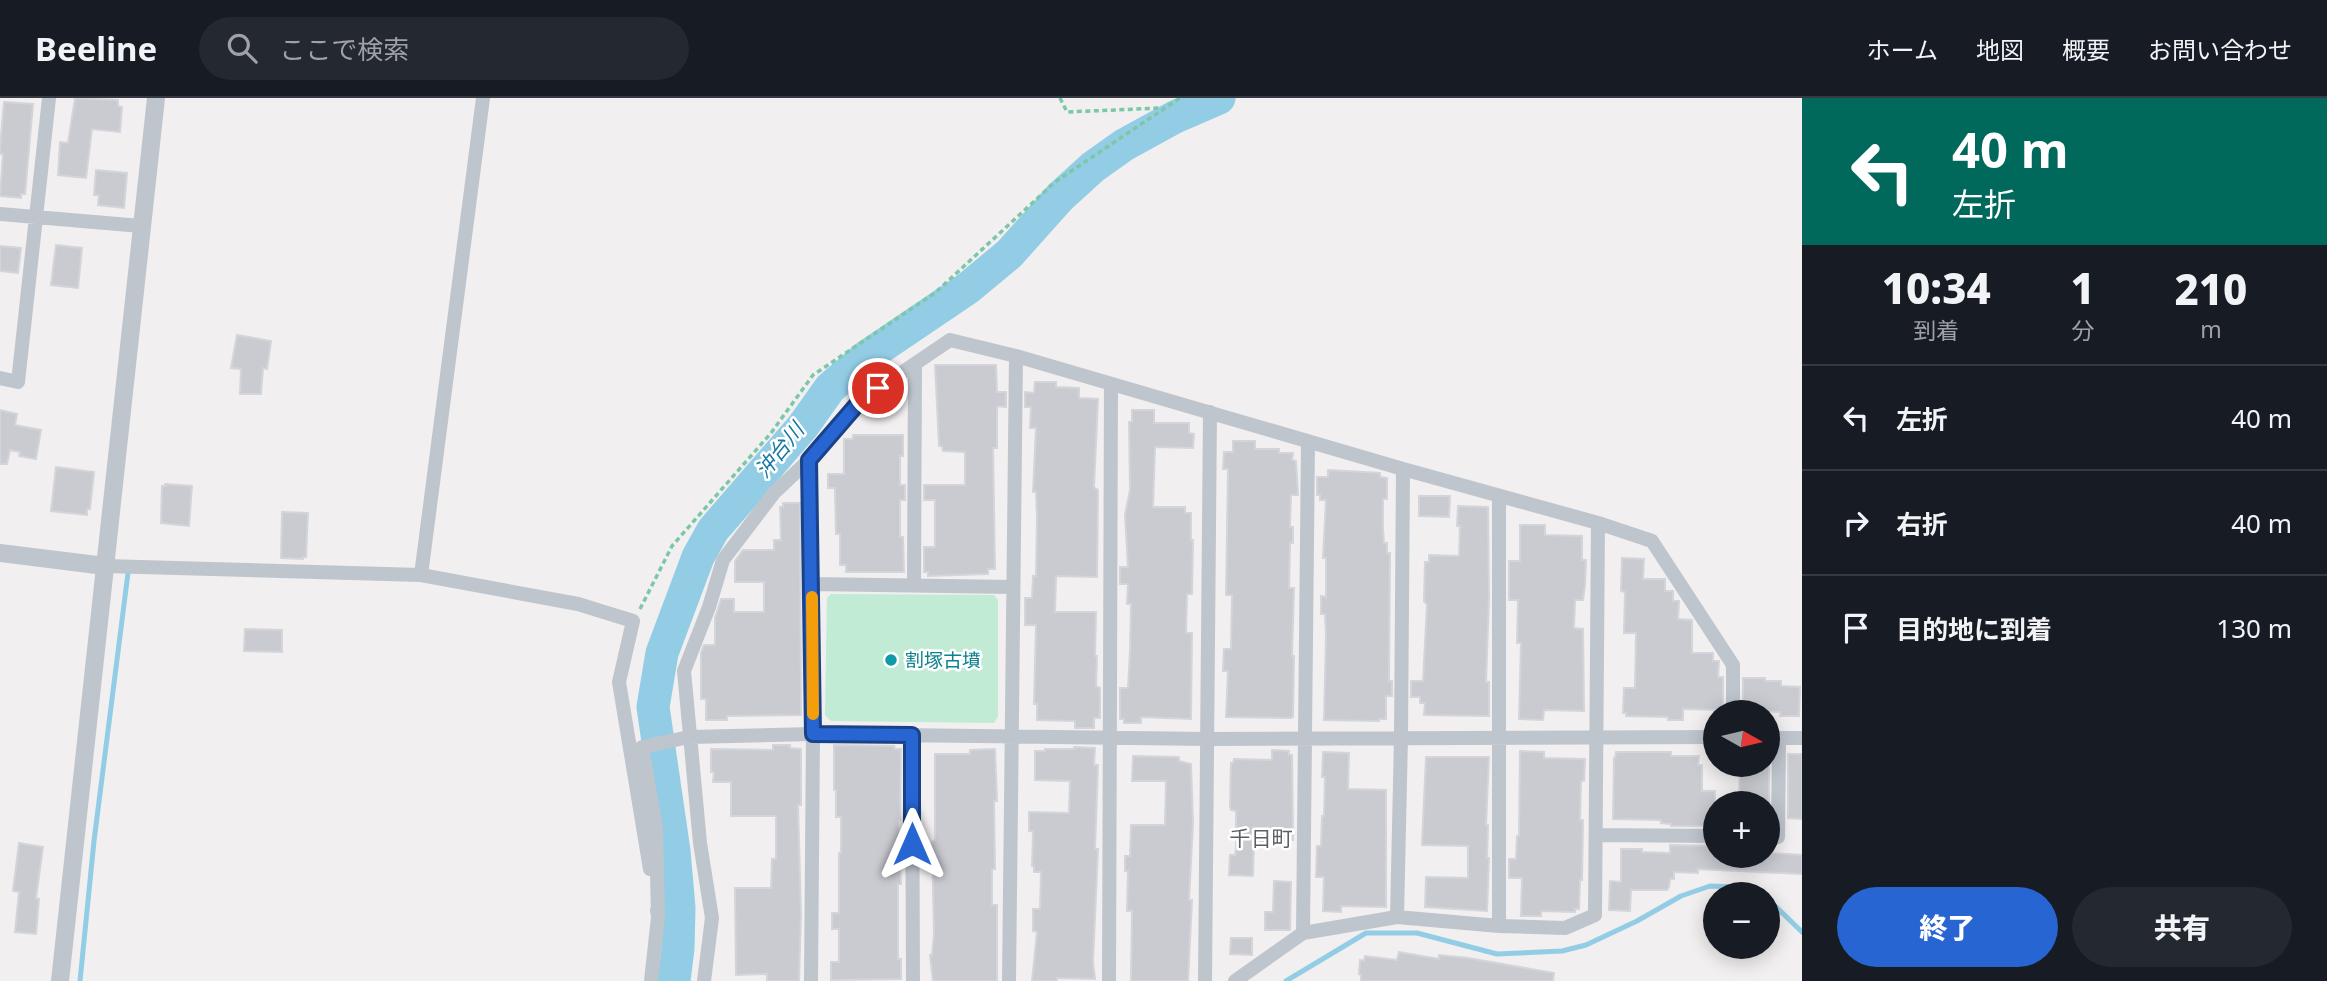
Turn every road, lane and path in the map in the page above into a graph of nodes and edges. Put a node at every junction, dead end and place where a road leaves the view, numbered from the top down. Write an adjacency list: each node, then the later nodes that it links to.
1 (49, 98): 8 (street)
2 (156, 98): 9 (street)
3 (483, 98): 22 (street)
4 (1060, 98): 6 (path)
5 (1180, 98): 6 (path)
6 (1163, 107): 26 (path)
7 (0, 214): 8 (street)
8 (37, 217): 9 (street); 12 (street)
9 (141, 226): 21 (street)
10 (1016, 356): 11 (street); 13 (street); 25 (street)
11 (915, 364): 16 (street); 24 (street)
12 (0, 378)
13 (1111, 384): 14 (street); 31 (street)
14 (1210, 412): 15 (street); 40 (street)
15 (1308, 441): 17 (street); 35 (street)
16 (809, 460): 23 (street); 39 (street)
17 (1403, 469): 18 (street); 32 (street)
18 (1499, 496): 19 (street); 33 (street)
19 (1598, 523): 27 (street); 36 (street)
20 (0, 553): 21 (street)
21 (105, 566): 22 (street); 47 (street)
22 (421, 575): 26 (street)
23 (812, 584): 24 (street); 28 (street)
24 (914, 585): 25 (street)
25 (1013, 587): 30 (street)
26 (634, 621): 43 (street)
27 (1733, 700)
28 (813, 734): 29 (street); 39 (street); 50 (street)
29 (912, 735): 30 (street); 51 (street)
30 (1012, 736): 31 (street); 52 (street)
31 (1109, 737): 40 (street); 53 (street)
32 (1401, 737): 33 (street); 35 (street); 44 (street)
33 (1499, 737): 36 (street); 45 (street)
34 (1703, 737): 36 (street)
35 (1305, 738): 40 (street); 46 (street)
36 (1597, 738): 41 (street)
37 (1780, 738): 38 (street)
38 (1802, 738)
39 (683, 739): 43 (street); 49 (street)
40 (1208, 739): 54 (street)
41 (1597, 835): 42 (street); 45 (street)
42 (1703, 836)
43 (658, 917): 48 (street)
44 (1397, 917): 45 (street); 46 (street)
45 (1499, 926)
46 (1303, 933): 55 (street)
47 (60, 981)
48 (651, 981)
49 (704, 981)
50 (811, 981)
51 (913, 981)
52 (1009, 981)
53 (1109, 981)
54 (1205, 981)
55 (1235, 981)

